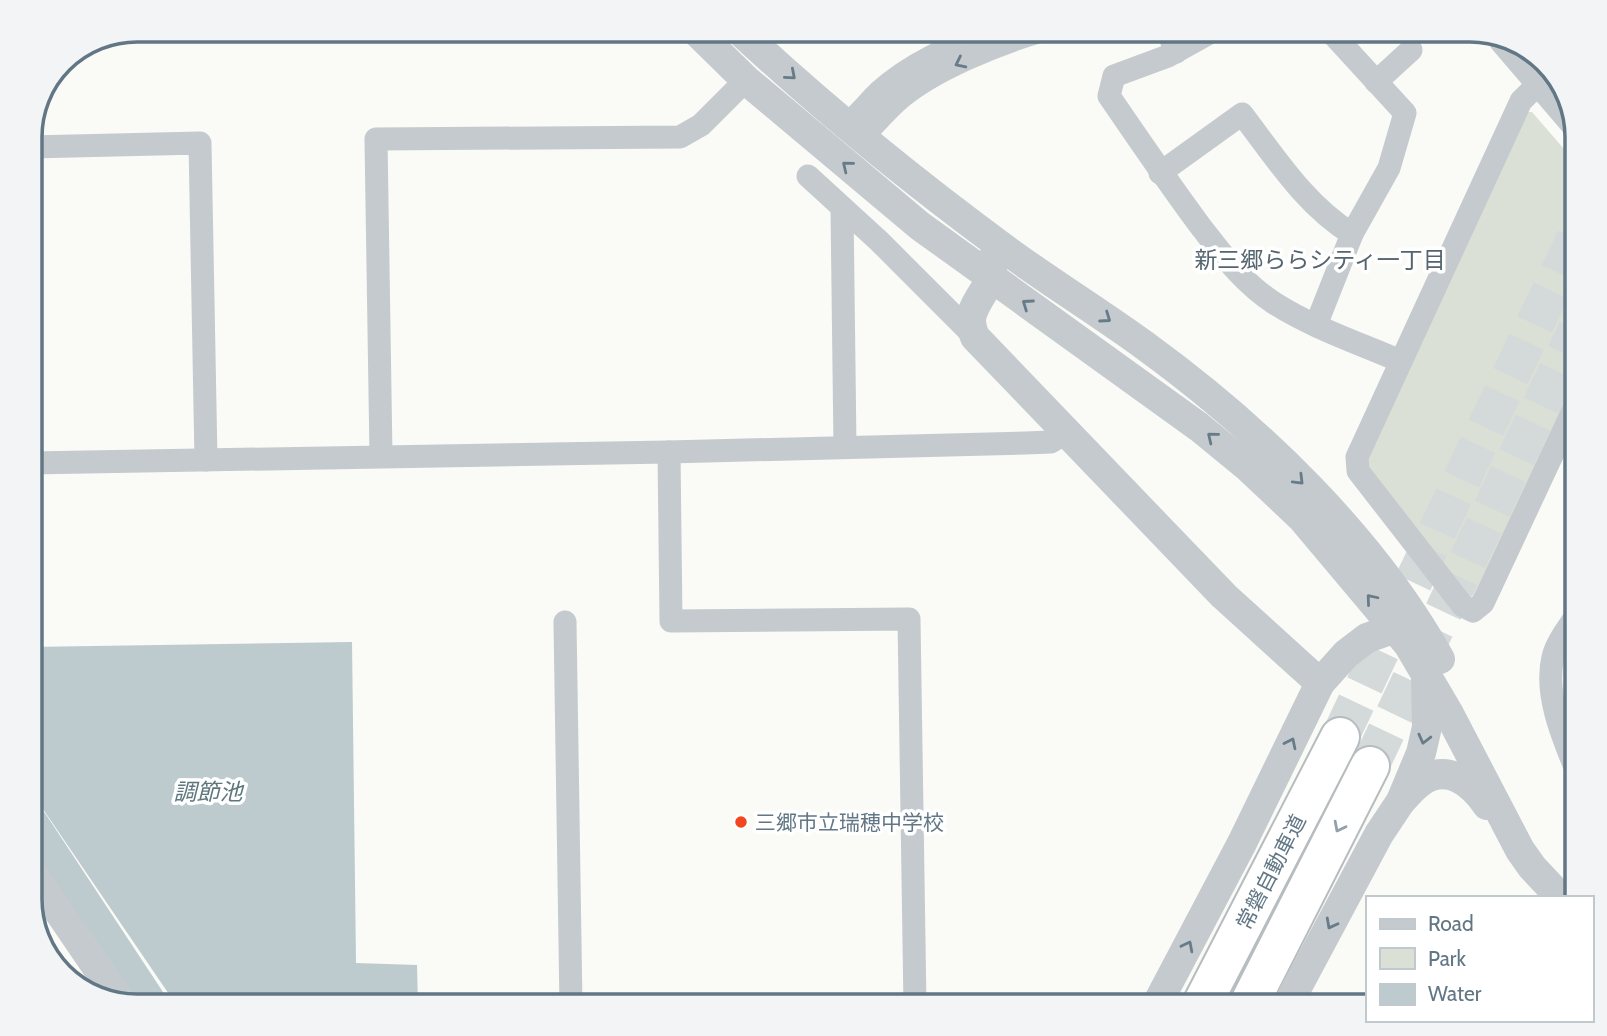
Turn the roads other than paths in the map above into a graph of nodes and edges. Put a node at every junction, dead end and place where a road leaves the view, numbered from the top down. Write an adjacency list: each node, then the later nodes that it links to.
1 (707, 42): 11 (street)
2 (754, 42): 15 (street, one-way to 15)
3 (962, 42): 15 (street)
4 (1010, 42): 15 (street, one-way to 15)
5 (1172, 42): 9 (street)
6 (1194, 42): 9 (street)
7 (1340, 42): 12 (street)
8 (1411, 50): 12 (street)
9 (1176, 52): 18 (street)
10 (1516, 55): 13 (street)
11 (746, 80): 22 (street, one-way to 11); 30 (street)
12 (1376, 82): 21 (street)
13 (1540, 82): 14 (street); 25 (street)
14 (1559, 104)
15 (855, 131): 17 (street)
16 (42, 147): 31 (street)
17 (905, 171): 22 (street); 34 (street, one-way to 34)
18 (1160, 173): 21 (street); 23 (street)
19 (808, 176): 20 (street)
20 (842, 209): 24 (street); 28 (street)
21 (1352, 233): 23 (street)
22 (990, 278): 24 (street); 34 (street, one-way to 22)
23 (1316, 325): 25 (street)
24 (975, 337): 27 (street)
25 (1400, 361): 26 (street)
26 (1565, 428)
27 (1066, 433): 28 (street); 37 (street)
28 (845, 447): 29 (street)
29 (669, 452): 30 (street); 48 (street)
30 (381, 456): 31 (street)
31 (206, 460): 32 (street)
32 (42, 463)
33 (565, 622): 47 (street)
34 (1407, 627): 36 (street); 37 (street); 43 (street)
35 (1565, 634): 39 (street)
36 (1426, 674): 41 (street, one-way to 41); 42 (street)
37 (1320, 683): 49 (street, one-way to 37)
38 (1340, 737): 50 (highway, 常磐自動車道)
39 (1565, 737)
40 (1370, 766): 51 (highway, 常磐自動車道, one-way to 51)
41 (1401, 801): 42 (street); 52 (street, one-way to 52)
42 (1509, 830): 45 (street)
43 (1565, 884)
44 (42, 887): 46 (street)
45 (1559, 896)
46 (113, 990)
47 (570, 994)
48 (915, 994)
49 (1162, 994)
50 (1207, 994)
51 (1254, 994)
52 (1293, 994)

